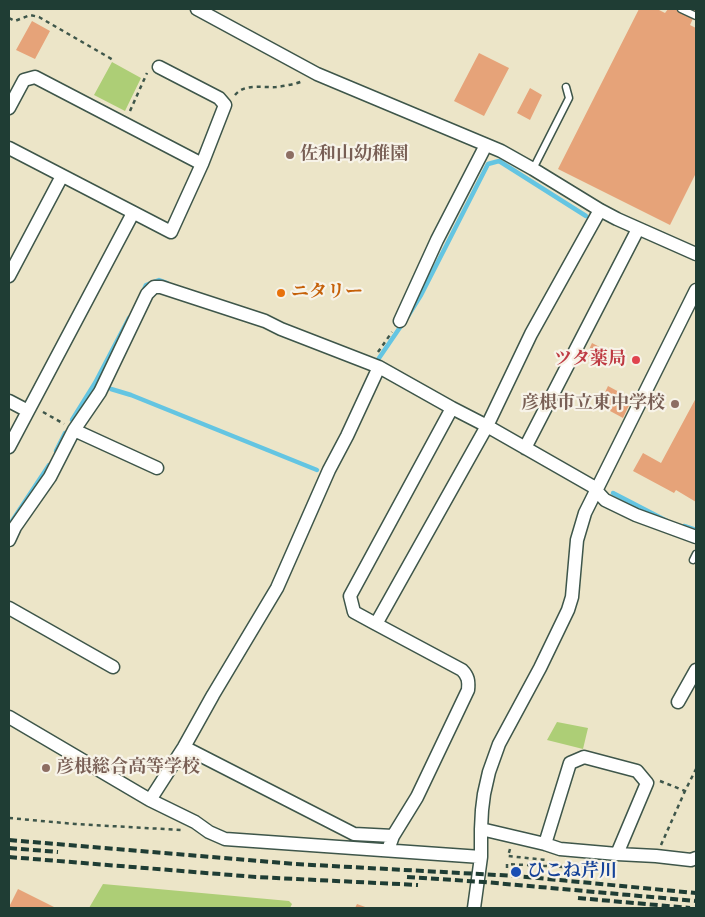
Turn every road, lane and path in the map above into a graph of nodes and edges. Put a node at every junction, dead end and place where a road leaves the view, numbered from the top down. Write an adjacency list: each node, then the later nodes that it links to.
1 (197, 9): 7 (street)
2 (681, 9): 3 (lane)
3 (696, 16)
4 (9, 18): 5 (path)
5 (115, 61)
6 (159, 67): 9 (street); 11 (path)
7 (317, 74): 9 (path); 12 (street)
8 (566, 87): 15 (lane)
9 (226, 105): 14 (street)
10 (9, 108): 11 (street)
11 (124, 124): 14 (street)
12 (483, 141): 15 (street); 23 (street)
13 (9, 148): 16 (street)
14 (202, 164): 18 (street)
15 (533, 168): 17 (street)
16 (62, 176): 18 (street); 21 (street)
17 (600, 210): 19 (street); 28 (street)
18 (133, 213): 27 (street)
19 (638, 229): 20 (street); 31 (street)
20 (696, 254)
21 (9, 276)
22 (696, 290): 33 (street)
23 (400, 321): 24 (path)
24 (375, 366): 26 (street); 29 (street); 42 (street)
25 (9, 401): 27 (street)
26 (452, 408): 28 (street); 37 (street)
27 (33, 410): 29 (path); 30 (street)
28 (486, 426): 31 (street); 37 (street)
29 (74, 430): 32 (street); 35 (street)
30 (9, 448)
31 (525, 448): 33 (street)
32 (157, 468)
33 (596, 491): 34 (street); 48 (street)
34 (696, 536)
35 (9, 540)
36 (9, 608): 38 (street)
37 (376, 624): 50 (street)
38 (113, 667)
39 (696, 670): 40 (street)
40 (678, 702)
41 (9, 717): 46 (street)
42 (184, 747): 46 (street); 50 (street)
43 (696, 769): 45 (path)
44 (647, 783): 45 (path); 52 (street); 54 (street)
45 (685, 791): 55 (path)
46 (150, 800): 53 (street)
47 (9, 818): 49 (path)
48 (480, 829): 51 (street); 56 (street)
49 (183, 830)
50 (393, 836): 53 (street)
51 (513, 836): 52 (street); 58 (path)
52 (545, 844): 54 (street)
53 (388, 850): 56 (street)
54 (617, 854): 55 (street)
55 (656, 856): 57 (street)
56 (481, 857): 61 (street)
57 (696, 858)
58 (546, 860)
59 (584, 864): 60 (path)
60 (507, 868)
61 (474, 908)

